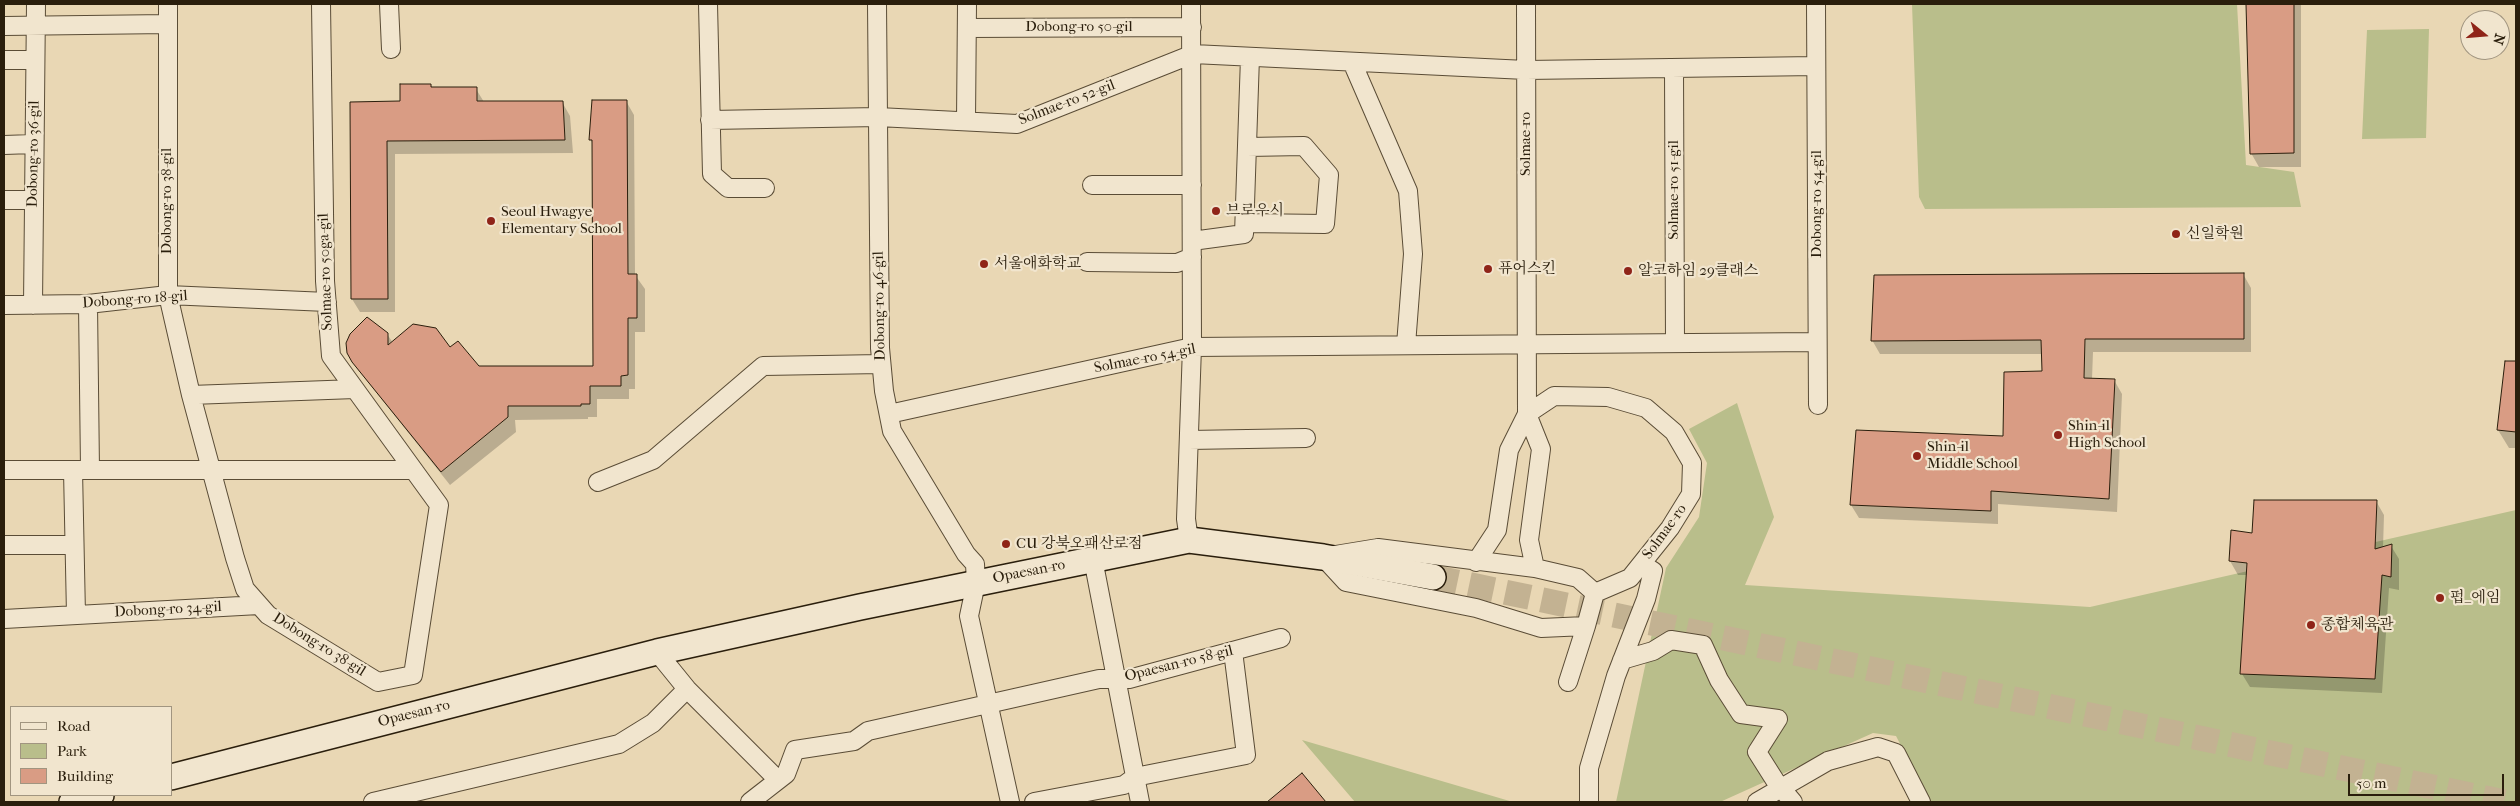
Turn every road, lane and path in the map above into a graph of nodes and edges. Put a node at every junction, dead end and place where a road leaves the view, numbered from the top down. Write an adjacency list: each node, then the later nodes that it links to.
1 (36, 4): 13 (street, Dobong-ro 36-gil)
2 (168, 4): 11 (street, Dobong-ro 38-gil)
3 (321, 4): 40 (street, Solmae-ro 50ga-gil)
4 (389, 4): 16 (street)
5 (708, 4): 26 (street)
6 (877, 4): 25 (street, Dobong-ro 46-gil)
7 (967, 4): 15 (street)
8 (1191, 4): 14 (street)
9 (1526, 4): 24 (street, Solmae-ro)
10 (1816, 4): 22 (street, Dobong-ro 54-gil)
11 (168, 24): 13 (street); 39 (street, Dobong-ro 38-gil)
12 (4, 26): 13 (street)
13 (36, 26): 20 (street, Dobong-ro 36-gil)
14 (1192, 27): 15 (street, Dobong-ro 50-gil); 17 (street)
15 (967, 28): 27 (street)
16 (391, 49)
17 (1193, 54): 18 (street, Solmae-ro 52-gil); 27 (street, Solmae-ro 52-gil); 32 (street)
18 (1250, 57): 21 (street, Solmae-ro 52-gil); 30 (street)
19 (4, 60): 20 (street)
20 (35, 60): 28 (street, Dobong-ro 36-gil)
21 (1352, 62): 24 (street, Solmae-ro 52-gil); 47 (street)
22 (1816, 66): 23 (street); 44 (street, Dobong-ro 54-gil)
23 (1674, 68): 24 (street); 45 (street, Solmae-ro 51-gil)
24 (1526, 70): 46 (street, Solmae-ro)
25 (878, 117): 26 (street, Solmae-ro 52-gil); 27 (street, Solmae-ro 52-gil); 49 (street, Dobong-ro 46-gil)
26 (710, 120): 33 (street)
27 (966, 122)
28 (33, 144): 29 (street); 35 (street, Dobong-ro 36-gil)
29 (4, 145)
30 (1247, 147): 36 (street); 36 (street)
31 (1092, 185): 32 (street)
32 (1192, 185): 37 (street)
33 (765, 188)
34 (4, 200): 35 (street)
35 (33, 200): 43 (street, Dobong-ro 36-gil)
36 (1245, 223): 37 (street)
37 (1192, 249): 38 (street); 48 (street)
38 (1087, 262)
39 (168, 295): 40 (street, Dobong-ro 18-gil); 41 (street, Dobong-ro 18-gil); 51 (street, Dobong-ro 38-gil)
40 (326, 302): 50 (street, Solmae-ro 50ga-gil)
41 (88, 304): 43 (street, Dobong-ro 18-gil); 60 (street)
42 (4, 305): 43 (street, Dobong-ro 18-gil)
43 (33, 305)
44 (1818, 342): 45 (street); 52 (street, Dobong-ro 54-gil)
45 (1675, 343): 46 (street)
46 (1526, 344): 47 (street, Solmae-ro 54-gil); 54 (street, Solmae-ro)
47 (1406, 345): 48 (street, Solmae-ro 54-gil)
48 (1192, 347): 53 (street, Solmae-ro 54-gil); 56 (street)
49 (881, 364): 53 (street, Dobong-ro 46-gil); 62 (street)
50 (355, 389): 51 (street); 61 (street, Solmae-ro 50ga-gil)
51 (191, 395): 57 (street, Dobong-ro 38-gil)
52 (1818, 405)
53 (889, 414): 73 (street, Dobong-ro 46-gil)
54 (1527, 414): 69 (street, Solmae-ro); 70 (street, Solmae-ro); 71 (street, Solmae-ro)
55 (1306, 438): 56 (street)
56 (1189, 440): 64 (street)
57 (212, 469): 60 (street); 61 (street); 75 (street, Dobong-ro 38-gil)
58 (4, 470): 59 (street)
59 (72, 470): 60 (street); 65 (street)
60 (90, 470)
61 (413, 470): 63 (street, Solmae-ro 50ga-gil)
62 (598, 482)
63 (439, 505): 75 (street, Dobong-ro 38-gil)
64 (1189, 540): 67 (street, Opaesan-ro); 68 (street, Opaesan-ro)
65 (74, 544): 66 (street); 76 (street)
66 (4, 545)
67 (1323, 557): 69 (street); 72 (street, Opaesan-ro); 78 (street)
68 (1093, 559): 73 (street, Opaesan-ro); 83 (street)
69 (1476, 562): 71 (street)
70 (1642, 564): 74 (street, Solmae-ro); 82 (street)
71 (1535, 568): 74 (street)
72 (1432, 578)
73 (976, 583): 81 (street, Opaesan-ro); 86 (street)
74 (1595, 593): 78 (street)
75 (259, 605): 76 (street, Dobong-ro 34-gil)
76 (76, 615): 77 (street, Dobong-ro 34-gil)
77 (4, 618)
78 (1586, 626): 84 (street)
79 (1281, 638): 80 (street, Opaesan-ro 58-gil)
80 (1233, 651): 83 (street, Opaesan-ro 58-gil); 88 (street)
81 (657, 652): 85 (street); 87 (street, Opaesan-ro)
82 (1622, 660): 90 (street); 96 (street)
83 (1116, 679): 86 (street, Opaesan-ro 58-gil); 88 (street)
84 (1568, 682)
85 (687, 689): 89 (street); 91 (street)
86 (988, 703): 89 (street, Opaesan-ro 58-gil); 93 (street)
87 (172, 777)
88 (1135, 777): 94 (street); 95 (street)
89 (778, 780): 92 (street)
90 (1780, 788): 97 (street); 98 (street); 99 (street)
91 (373, 802)
92 (750, 802)
93 (1010, 802)
94 (1034, 802)
95 (1140, 802)
96 (1589, 802)
97 (1757, 802)
98 (1793, 802)
99 (1921, 802)

